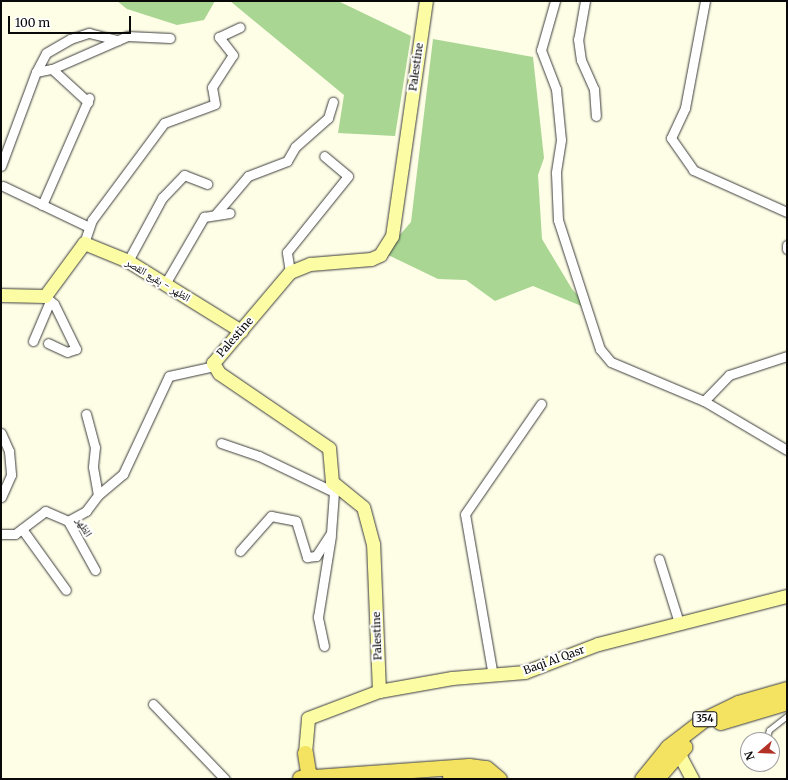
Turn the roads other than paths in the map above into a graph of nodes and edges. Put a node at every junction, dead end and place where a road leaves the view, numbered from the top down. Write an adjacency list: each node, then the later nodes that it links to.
1 (426, 1): 25 (main road, Palestine)
2 (555, 1): 34 (street)
3 (585, 1): 11 (street)
4 (705, 1): 17 (street)
5 (240, 27): 20 (street)
6 (170, 38): 7 (street)
7 (118, 40): 8 (street); 9 (street)
8 (52, 69): 9 (street); 16 (street)
9 (36, 72): 13 (street)
10 (333, 102): 19 (street)
11 (596, 116)
12 (324, 156): 25 (street)
13 (1, 166)
14 (207, 184): 24 (street)
15 (3, 186): 16 (street)
16 (42, 205): 20 (street)
17 (787, 212)
18 (230, 213): 19 (street)
19 (215, 215): 26 (street)
20 (89, 227): 21 (street)
21 (84, 243): 24 (main road, الظهر - بقيع القصر); 28 (main road)
22 (787, 245): 23 (street)
23 (787, 249)
24 (128, 261): 26 (main road, الظهر - بقيع القصر)
25 (290, 272): 29 (main road, Palestine)
26 (165, 284): 29 (main road, الظهر - بقيع القصر)
27 (1, 295): 28 (main road)
28 (48, 299): 30 (street); 31 (street)
29 (241, 331): 33 (main road, Palestine)
30 (33, 340)
31 (48, 343)
32 (787, 356): 34 (street)
33 (214, 366): 40 (main road, Palestine); 41 (street)
34 (704, 401): 39 (street)
35 (541, 404): 54 (street)
36 (86, 414): 41 (street)
37 (1, 433): 42 (street)
38 (221, 443): 40 (street)
39 (787, 450)
40 (334, 488): 45 (street); 56 (main road, Palestine)
41 (98, 495): 43 (street)
42 (1, 497)
43 (68, 521): 44 (street, الظهر); 49 (street, الظهر)
44 (22, 529): 46 (street, الظهر); 50 (street)
45 (331, 533): 47 (street); 53 (street)
46 (1, 534)
47 (240, 551)
48 (659, 559): 52 (street)
49 (95, 570)
50 (66, 590)
51 (787, 596): 52 (main road, Baqi Al Qasr)
52 (679, 623): 54 (main road, Baqi Al Qasr)
53 (324, 646)
54 (493, 676): 56 (main road, Baqi Al Qasr)
55 (787, 689): 68 (main road, 354)
56 (379, 691): 61 (main road, Baqi Al Qasr)
57 (787, 702): 62 (main road, 354)
58 (153, 704): 64 (street)
59 (787, 716): 60 (lane)
60 (768, 732)
61 (305, 753): 63 (main road)
62 (673, 756): 69 (main road, 354); 70 (main road)
63 (301, 778): 67 (main road)
64 (225, 779)
65 (403, 779): 66 (main road)
66 (481, 779)
67 (499, 779)
68 (642, 779)
69 (656, 779)
70 (692, 779)

